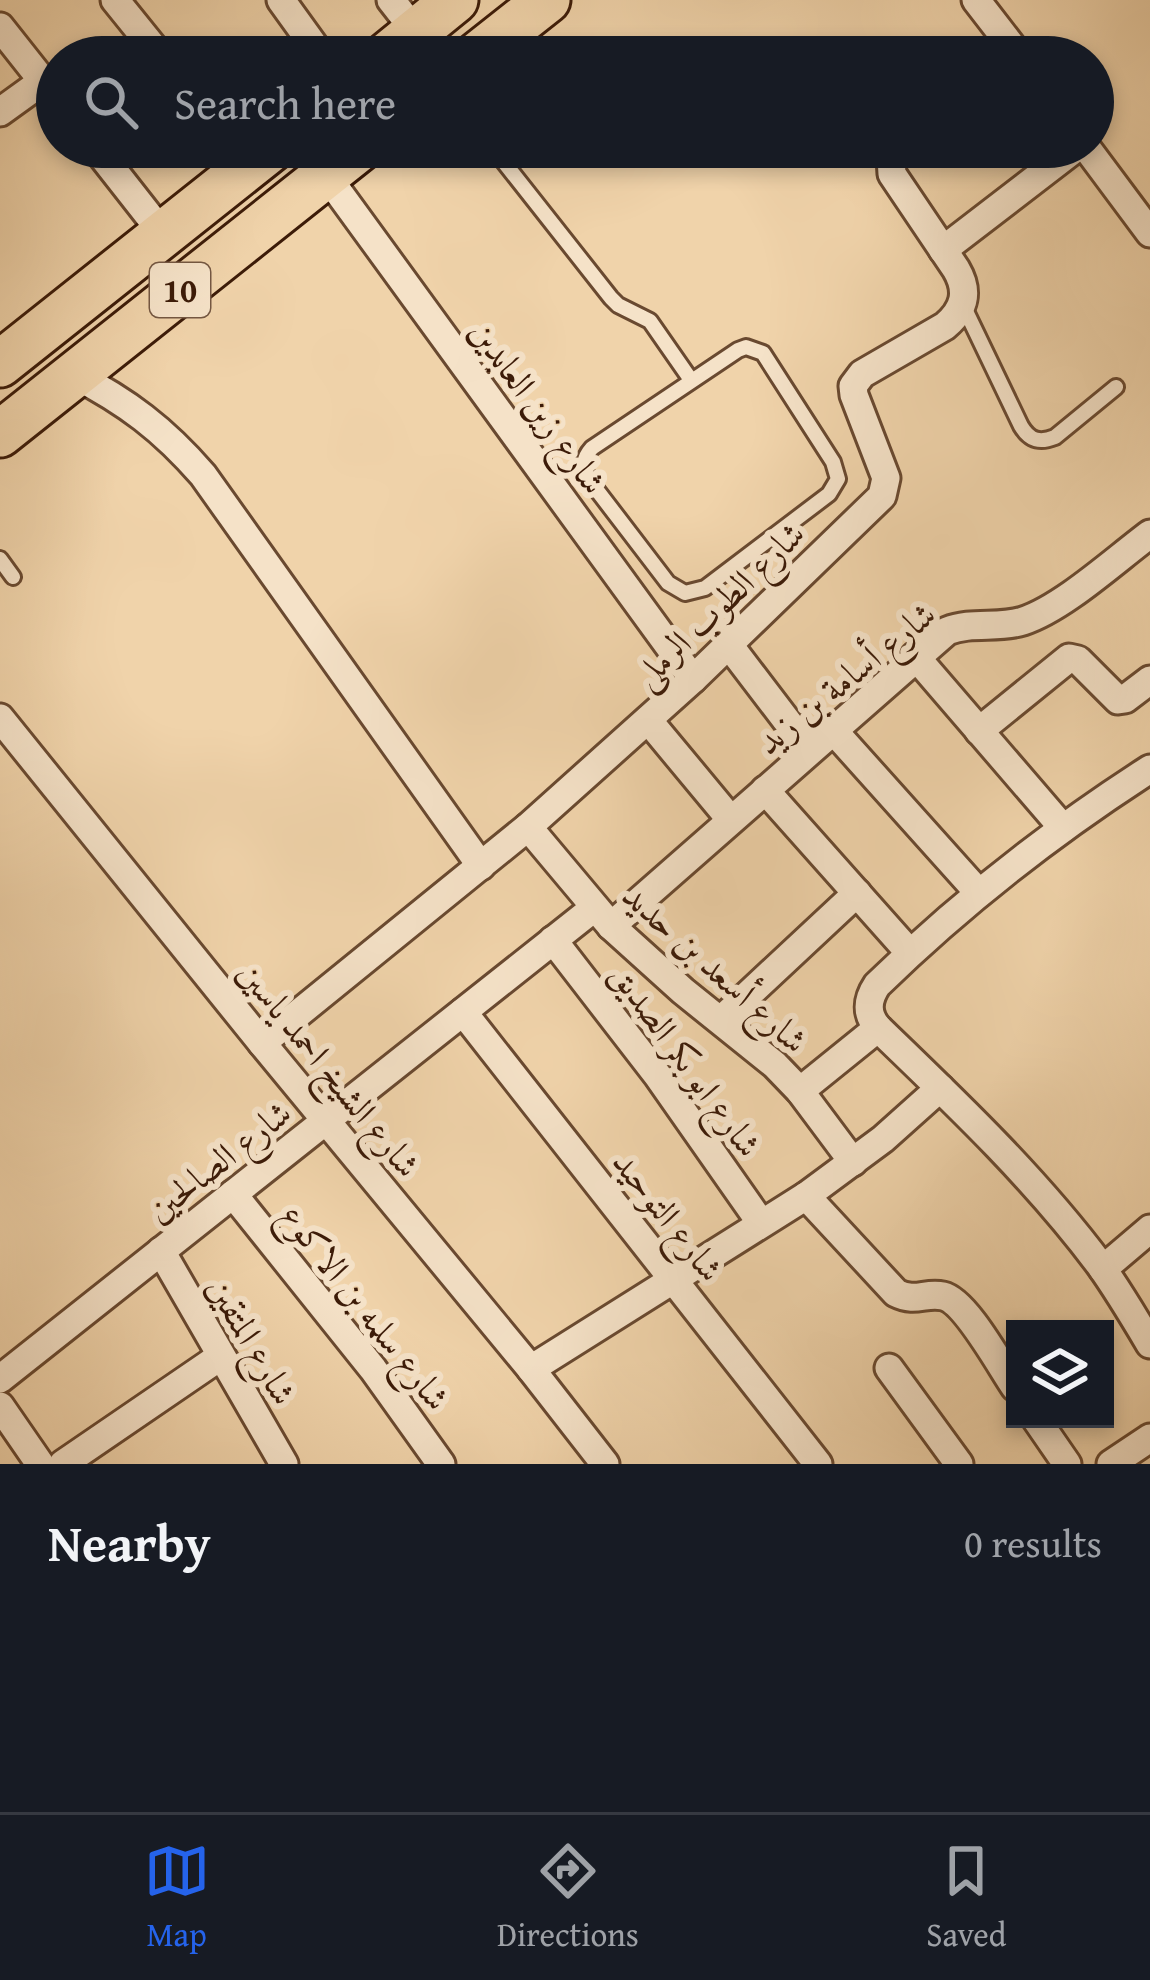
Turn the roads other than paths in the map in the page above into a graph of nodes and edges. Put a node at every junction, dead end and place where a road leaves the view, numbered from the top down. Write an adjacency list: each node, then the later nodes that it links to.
1 (281, 0): 9 (street)
2 (455, 0): 7 (main road)
3 (548, 0): 10 (main road)
4 (976, 0): 11 (street)
5 (119, 2): 8 (street)
6 (0, 27): 12 (street)
7 (397, 30)
8 (137, 36)
9 (307, 36)
10 (502, 36)
11 (1004, 36)
12 (36, 72)
13 (36, 96): 14 (street)
14 (0, 112)
15 (111, 168): 24 (street)
16 (236, 168): 24 (main road, 10)
17 (335, 168): 22 (main road, 10)
18 (509, 168): 29 (lane)
19 (890, 168): 25 (street)
20 (1050, 168): 25 (street)
21 (1102, 168): 23 (street)
22 (326, 175): 28 (main road, 10); 37 (street, شارع زين العابدين)
23 (1150, 233)
24 (164, 235): 27 (main road, 10)
25 (943, 250): 26 (street)
26 (963, 304): 30 (lane); 35 (street, شارع الطوب الرملى)
27 (0, 364)
28 (73, 374): 31 (main road, 10); 49 (street)
29 (691, 380): 29 (lane)
30 (1116, 387)
31 (0, 434)
32 (1150, 534): 36 (street, شارع أسامة بن زيد)
33 (0, 559): 34 (lane)
34 (13, 577)
35 (729, 645): 37 (street, شارع الطوب الرملى); 43 (street)
36 (915, 656): 41 (street, شارع أسامة بن زيد); 42 (street)
37 (693, 679): 40 (street, شارع الطوب الرملى)
38 (1150, 680): 42 (street)
39 (0, 718): 58 (street, شارع الشيخ احمد ياسين)
40 (648, 720): 46 (street); 47 (street, شارع الطوب الرملى)
41 (832, 729): 43 (street, شارع أسامة بن زيد); 51 (street)
42 (980, 731): 48 (street)
43 (809, 750): 45 (street, شارع أسامة بن زيد)
44 (1150, 769): 48 (street)
45 (765, 790): 46 (street, شارع أسامة بن زيد); 50 (street)
46 (731, 820): 52 (street, شارع أسامة بن زيد)
47 (528, 827): 49 (street, شارع الطوب الرملى); 52 (street, شارع أسعد بن حديد)
48 (1063, 828): 51 (street)
49 (481, 866): 58 (street, شارع الطوب الرملى)
50 (857, 893): 54 (street); 56 (street)
51 (979, 893): 54 (street)
52 (603, 917): 53 (street, شارع الصالحين); 56 (street, شارع أسعد بن حديد)
53 (553, 940): 55 (street, شارع الصالحين); 65 (street, شارع ابو بكر الصديق)
54 (910, 953): 57 (street)
55 (463, 1012): 61 (street, شارع الصالحين); 69 (street, شارع التوحيد)
56 (721, 1020): 60 (street, شارع أسعد بن حديد)
57 (878, 1028): 59 (street); 60 (street)
58 (262, 1043): 61 (street, شارع الشيخ احمد ياسين)
59 (940, 1088): 62 (street); 68 (street)
60 (800, 1091): 62 (street, شارع أسعد بن حديد)
61 (326, 1120): 63 (street, شارع الصالحين); 73 (street, شارع الشيخ احمد ياسين)
62 (853, 1162): 64 (street)
63 (233, 1194): 67 (street, شارع الصالحين); 82 (street, شارع سلمه بن الاكوع)
64 (806, 1196): 65 (street); 74 (street)
65 (761, 1223): 69 (street)
66 (1150, 1229): 68 (street)
67 (160, 1251): 71 (street, شارع المتقين); 75 (street, شارع الصالحين)
68 (1103, 1269): 70 (street)
69 (674, 1279): 73 (street); 84 (street, شارع التوحيد)
70 (1150, 1343)
71 (221, 1356): 79 (street, شارع المتقين); 81 (street)
72 (889, 1367): 85 (street)
73 (531, 1370): 83 (street, شارع الشيخ احمد ياسين)
74 (1006, 1374)
75 (0, 1379)
76 (0, 1406): 80 (street)
77 (1042, 1428): 86 (street)
78 (1150, 1438): 87 (street)
79 (276, 1461)
80 (40, 1464)
81 (63, 1464)
82 (441, 1464)
83 (605, 1464)
84 (818, 1464)
85 (959, 1464)
86 (1067, 1464)
87 (1112, 1464)

